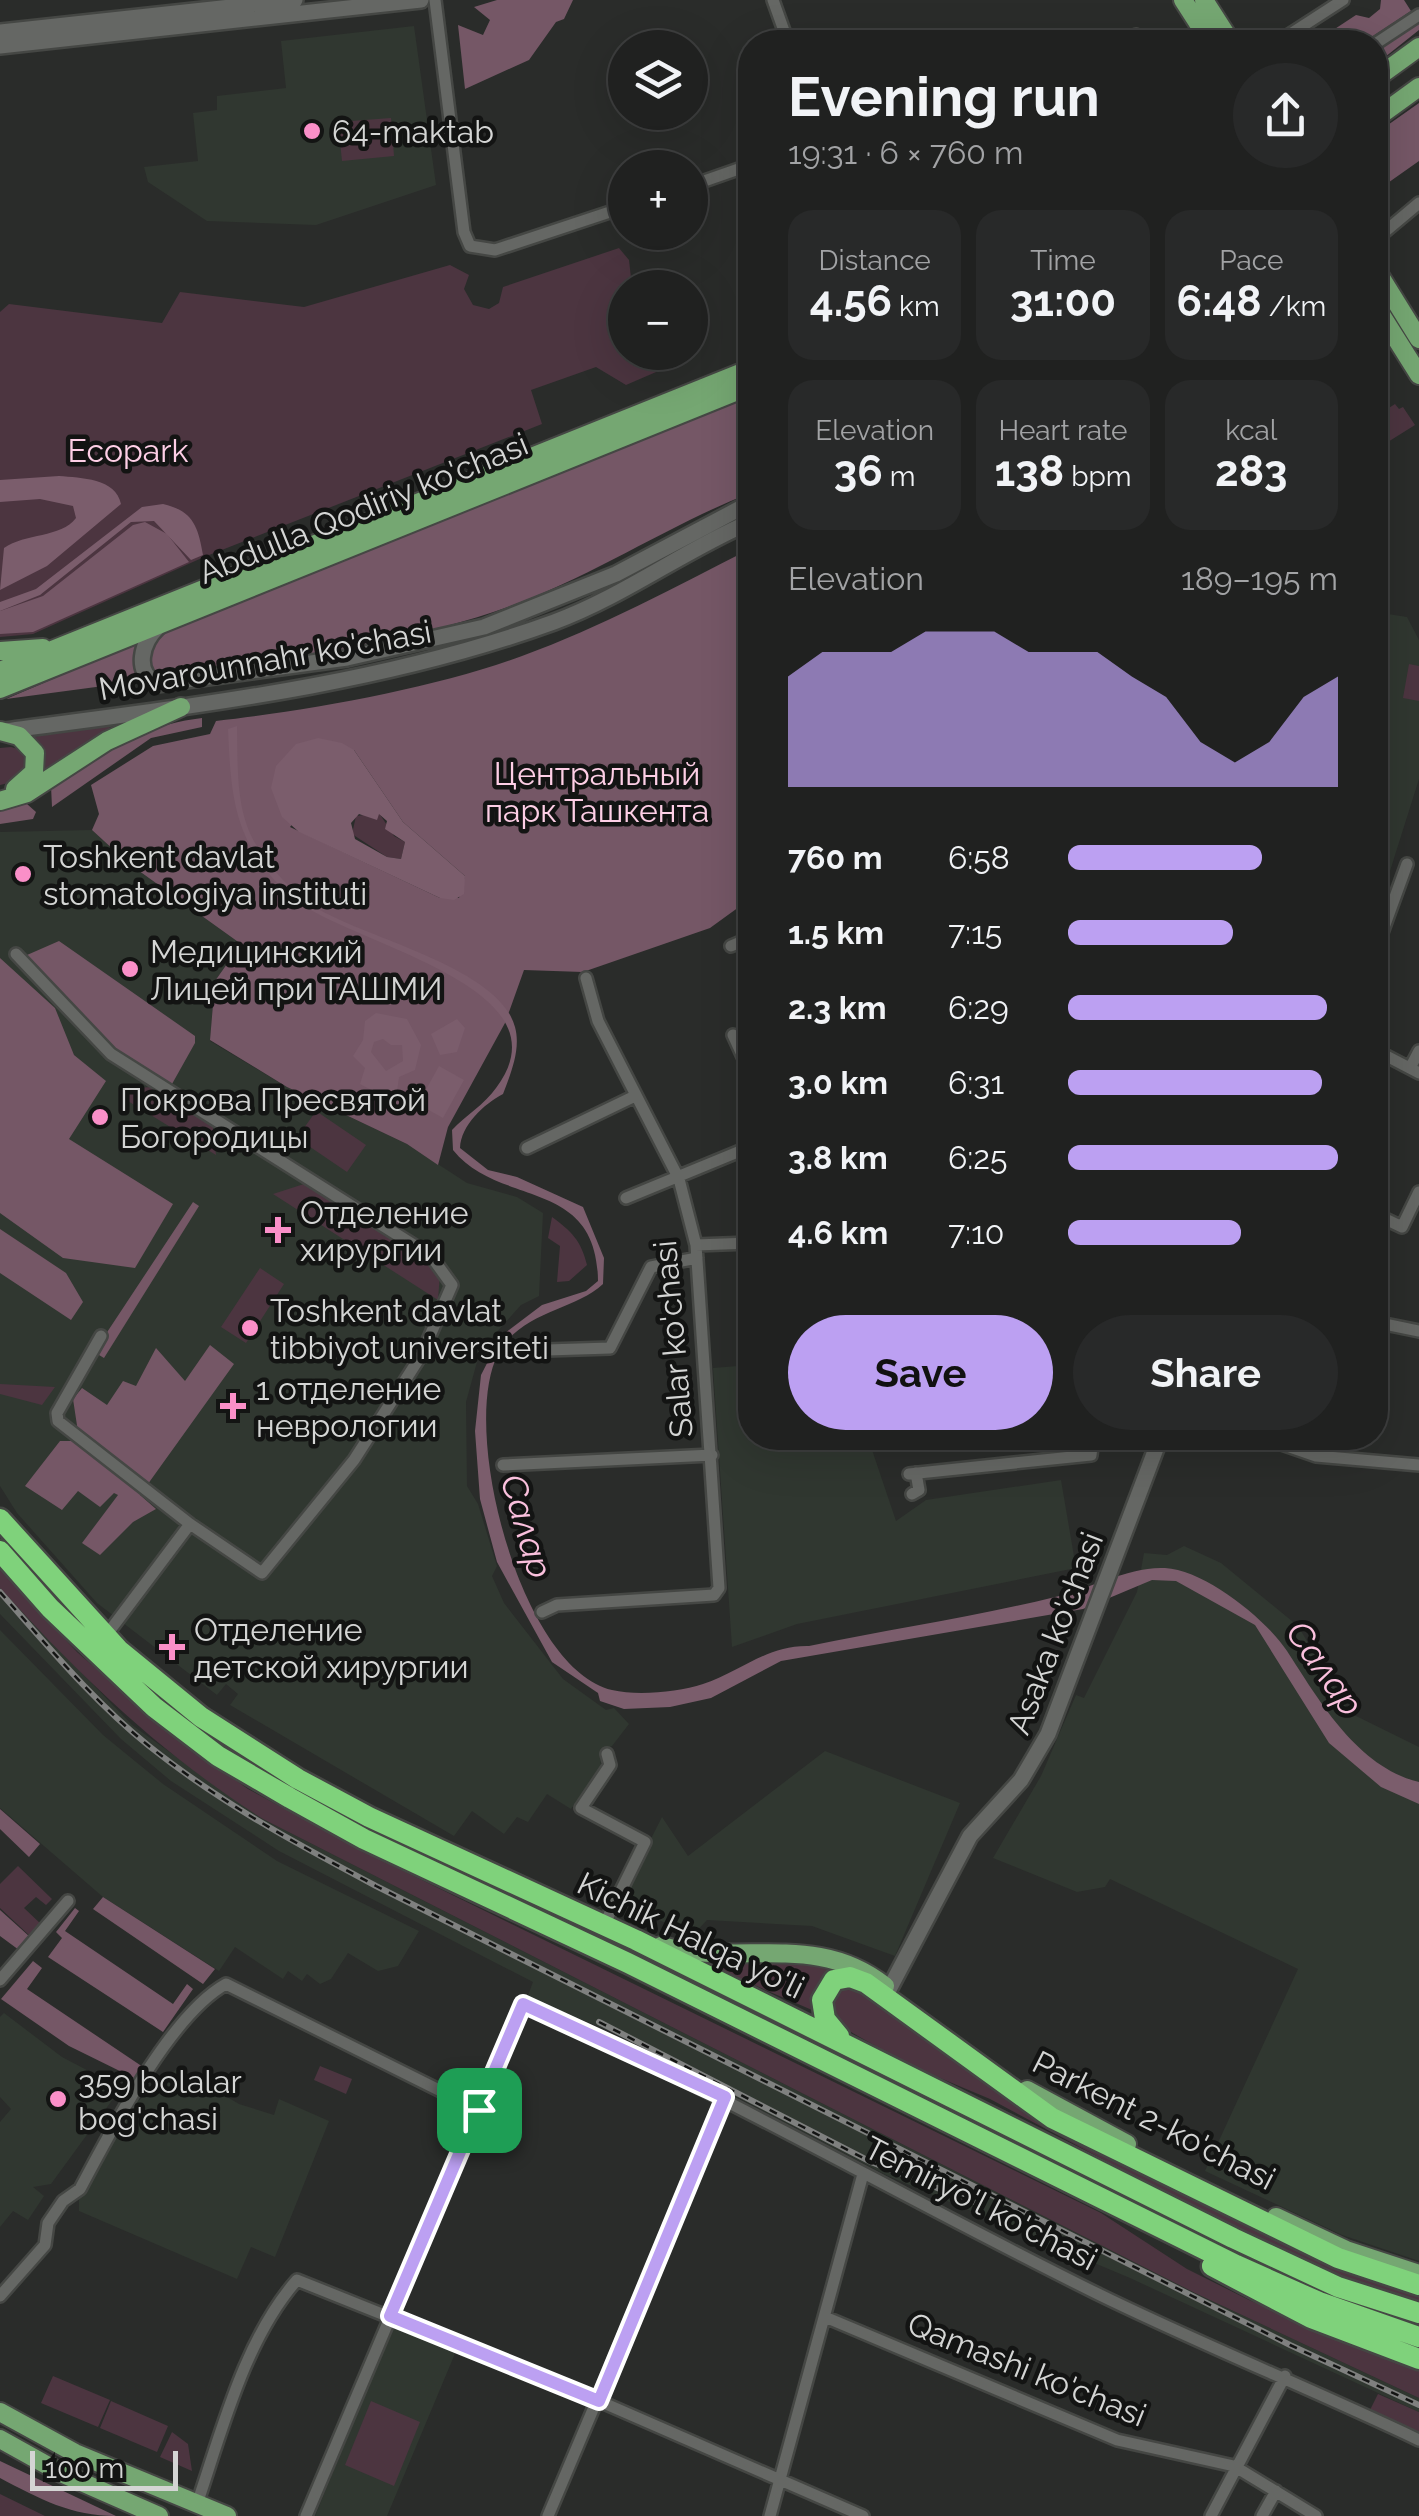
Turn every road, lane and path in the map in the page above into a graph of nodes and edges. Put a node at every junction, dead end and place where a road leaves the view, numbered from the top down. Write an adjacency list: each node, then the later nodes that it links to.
1 (295, 0): 13 (street)
2 (421, 0): 15 (street)
3 (436, 0): 23 (street)
4 (773, 0): 9 (street)
5 (1182, 0): 10 (main road)
6 (1204, 0): 11 (main road)
7 (1343, 0): 12 (street)
8 (1419, 15): 14 (street)
9 (784, 30)
10 (1202, 30)
11 (1223, 30)
12 (1297, 30)
13 (0, 32)
14 (1388, 35)
15 (0, 46)
16 (1419, 47): 17 (main road)
17 (1388, 70)
18 (1419, 87): 19 (main road)
19 (1388, 110)
20 (738, 169): 21 (street)
21 (708, 180)
22 (1419, 203): 24 (street)
23 (608, 214)
24 (1388, 229)
25 (1388, 289): 27 (main road)
26 (1388, 326): 29 (main road)
27 (1419, 338)
28 (738, 375): 33 (main road, Abdulla Qodiriy ko'chasi)
29 (1419, 375)
30 (738, 391): 33 (main road, Abdulla Qodiriy ko'chasi)
31 (738, 509): 35 (street, Movarounnahr ko'chasi)
32 (738, 529): 40 (street, Movarounnahr ko'chasi)
33 (237, 584): 34 (main road, Abdulla Qodiriy ko'chasi)
34 (187, 604): 35 (main road, Abdulla Qodiriy ko'chasi); 36 (main road, Abdulla Qodiriy ko'chasi)
35 (162, 622): 39 (main road, Abdulla Qodiriy ko'chasi)
36 (73, 642): 37 (main road); 38 (main road, Abdulla Qodiriy ko'chasi)
37 (0, 651)
38 (0, 671)
39 (0, 688)
40 (181, 707): 41 (street, Movarounnahr ko'chasi); 43 (main road)
41 (0, 731): 42 (main road)
42 (0, 792)
43 (0, 801)
44 (1407, 864): 45 (street)
45 (1388, 916)
46 (738, 943): 47 (street)
47 (731, 946)
48 (16, 954): 76 (street)
49 (586, 978): 55 (street, Salar ko'chasi)
50 (733, 1035): 51 (street)
51 (738, 1046)
52 (1419, 1051): 54 (street)
53 (1388, 1057): 54 (street)
54 (1414, 1070)
55 (635, 1096): 56 (street); 58 (street, Salar ko'chasi)
56 (528, 1148)
57 (738, 1152): 58 (street)
58 (679, 1179): 60 (street); 63 (street, Salar ko'chasi)
59 (1419, 1192): 61 (street)
60 (626, 1198)
61 (1388, 1220)
62 (738, 1244): 63 (street)
63 (696, 1252): 67 (street); 71 (street, Salar ko'chasi)
64 (1388, 1325): 65 (street)
65 (1419, 1331)
66 (101, 1336): 76 (street)
67 (548, 1350)
68 (1091, 1450): 74 (street)
69 (1155, 1450): 85 (street, Asaka ko'chasi)
70 (1299, 1450): 73 (street)
71 (712, 1456): 72 (street); 78 (street, Salar ko'chasi)
72 (503, 1465)
73 (1419, 1465)
74 (912, 1494)
75 (0, 1519): 79 (highway, Kichik Halqa yo'li)
76 (190, 1524): 79 (street)
77 (0, 1551): 79 (highway, Kichik Halqa yo'li)
78 (542, 1612)
79 (99, 1644): 82 (highway, Kichik Halqa yo'li); 90 (highway, Kichik Halqa yo'li)
80 (607, 1754): 82 (street)
81 (68, 1901): 84 (street)
82 (604, 1926): 83 (highway, Kichik Halqa yo'li)
83 (636, 1940): 85 (main road, Parkent 2-ko'chasi); 86 (highway, Kichik Halqa yo'li)
84 (0, 1980)
85 (887, 1993): 86 (highway); 91 (main road, Parkent 2-ko'chasi); 92 (highway)
86 (843, 2042): 94 (highway, Kichik Halqa yo'li)
87 (725, 2097): 88 (street, Temiryo'l ko'chasi); 89 (street, Temiryo'l ko'chasi); 100 (street)
88 (479, 2110): 93 (street); 95 (street)
89 (863, 2174): 96 (street); 99 (street, Temiryo'l ko'chasi)
90 (1108, 2202): 97 (highway, Kichik Halqa yo'li); 98 (highway)
91 (1419, 2274)
92 (1419, 2285)
93 (0, 2296)
94 (1419, 2314)
95 (390, 2316): 100 (street); 107 (street); 110 (street)
96 (826, 2317): 104 (street, Qamashi ko'chasi); 105 (street)
97 (1419, 2337)
98 (1419, 2359)
99 (1285, 2376): 103 (street, Temiryo'l ko'chasi); 104 (street)
100 (599, 2401): 105 (street); 111 (street)
101 (0, 2412): 107 (main road)
102 (0, 2439): 108 (main road)
103 (1419, 2440)
104 (1234, 2466): 106 (street, Qamashi ko'chasi); 114 (street)
105 (780, 2480): 112 (street); 113 (street)
106 (1276, 2491): 115 (street); 116 (street, Qamashi ko'chasi)
107 (197, 2504): 109 (main road)
108 (159, 2516)
109 (227, 2516)
110 (306, 2516)
111 (548, 2516)
112 (770, 2516)
113 (862, 2516)
114 (1211, 2516)
115 (1262, 2516)
116 (1316, 2516)

